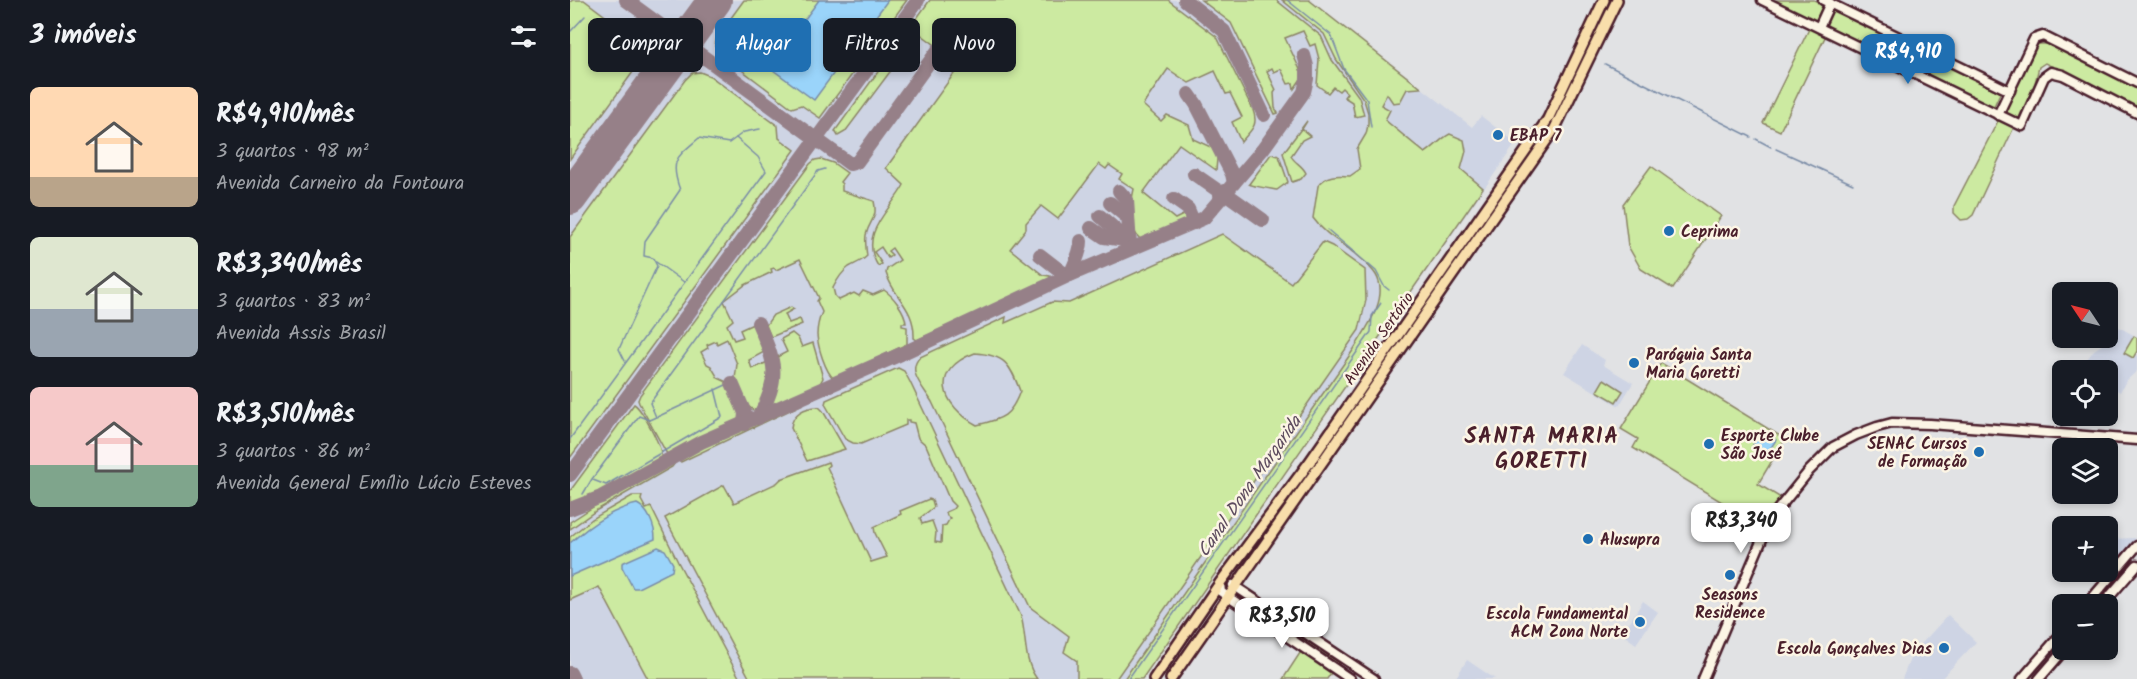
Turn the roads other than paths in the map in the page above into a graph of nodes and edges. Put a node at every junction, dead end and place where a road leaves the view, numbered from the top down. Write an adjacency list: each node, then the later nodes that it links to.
1 (1604, 0): 13 (main road, Avenida Sertório)
2 (1617, 0): 14 (main road, Avenida Sertório)
3 (1762, 0): 5 (main road)
4 (1827, 2): 5 (main road); 7 (main road)
5 (1819, 27): 9 (main road)
6 (2137, 83): 7 (main road)
7 (2010, 90): 9 (main road)
8 (2137, 113): 9 (main road)
9 (1998, 115)
10 (2137, 440): 26 (main road)
11 (2137, 546): 15 (main road)
12 (2137, 565): 16 (main road)
13 (1220, 584): 17 (main road); 22 (main road, Avenida Sertório)
14 (1234, 585): 17 (main road, Avenida Sertório); 18 (main road)
15 (2096, 594)
16 (2112, 594)
17 (1228, 597): 19 (main road); 23 (main road, Avenida Sertório)
18 (1257, 600): 19 (main road); 25 (main road)
19 (1250, 611): 24 (main road)
20 (2052, 644): 27 (main road)
21 (2055, 660): 28 (main road)
22 (1154, 679)
23 (1171, 679)
24 (1350, 679)
25 (1374, 679)
26 (1703, 679)
27 (2022, 679)
28 (2039, 679)

